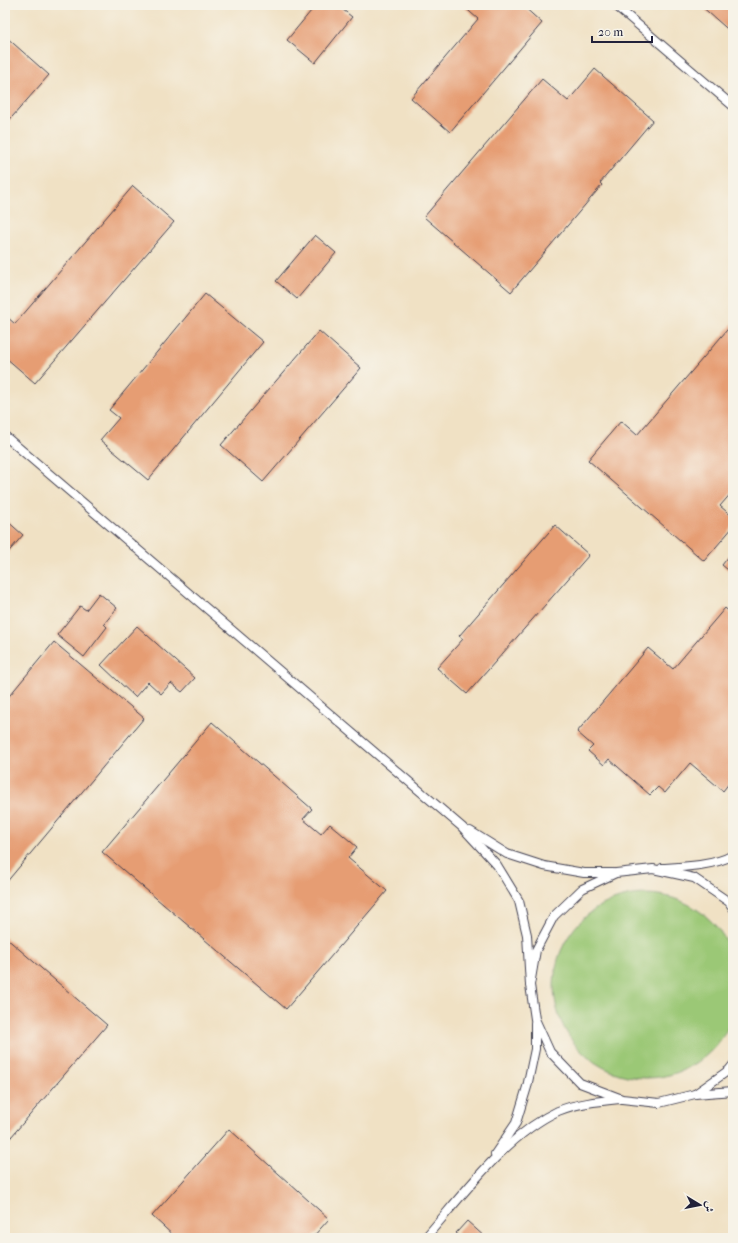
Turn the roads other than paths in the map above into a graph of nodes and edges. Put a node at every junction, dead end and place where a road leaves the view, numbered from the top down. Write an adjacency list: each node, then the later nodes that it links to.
1 (615, 5): 2 (lane)
2 (733, 106)
3 (5, 436): 4 (lane)
4 (462, 827): 7 (lane); 9 (lane)
5 (733, 856): 6 (lane)
6 (653, 869): 7 (lane); 8 (lane)
7 (616, 873): 9 (lane)
8 (733, 908)
9 (530, 985): 10 (lane)
10 (534, 1018): 14 (lane); 15 (lane)
11 (733, 1065): 13 (lane)
12 (733, 1091): 13 (lane)
13 (694, 1094): 14 (lane)
14 (622, 1099): 15 (lane)
15 (487, 1167): 16 (lane)
16 (425, 1238)

